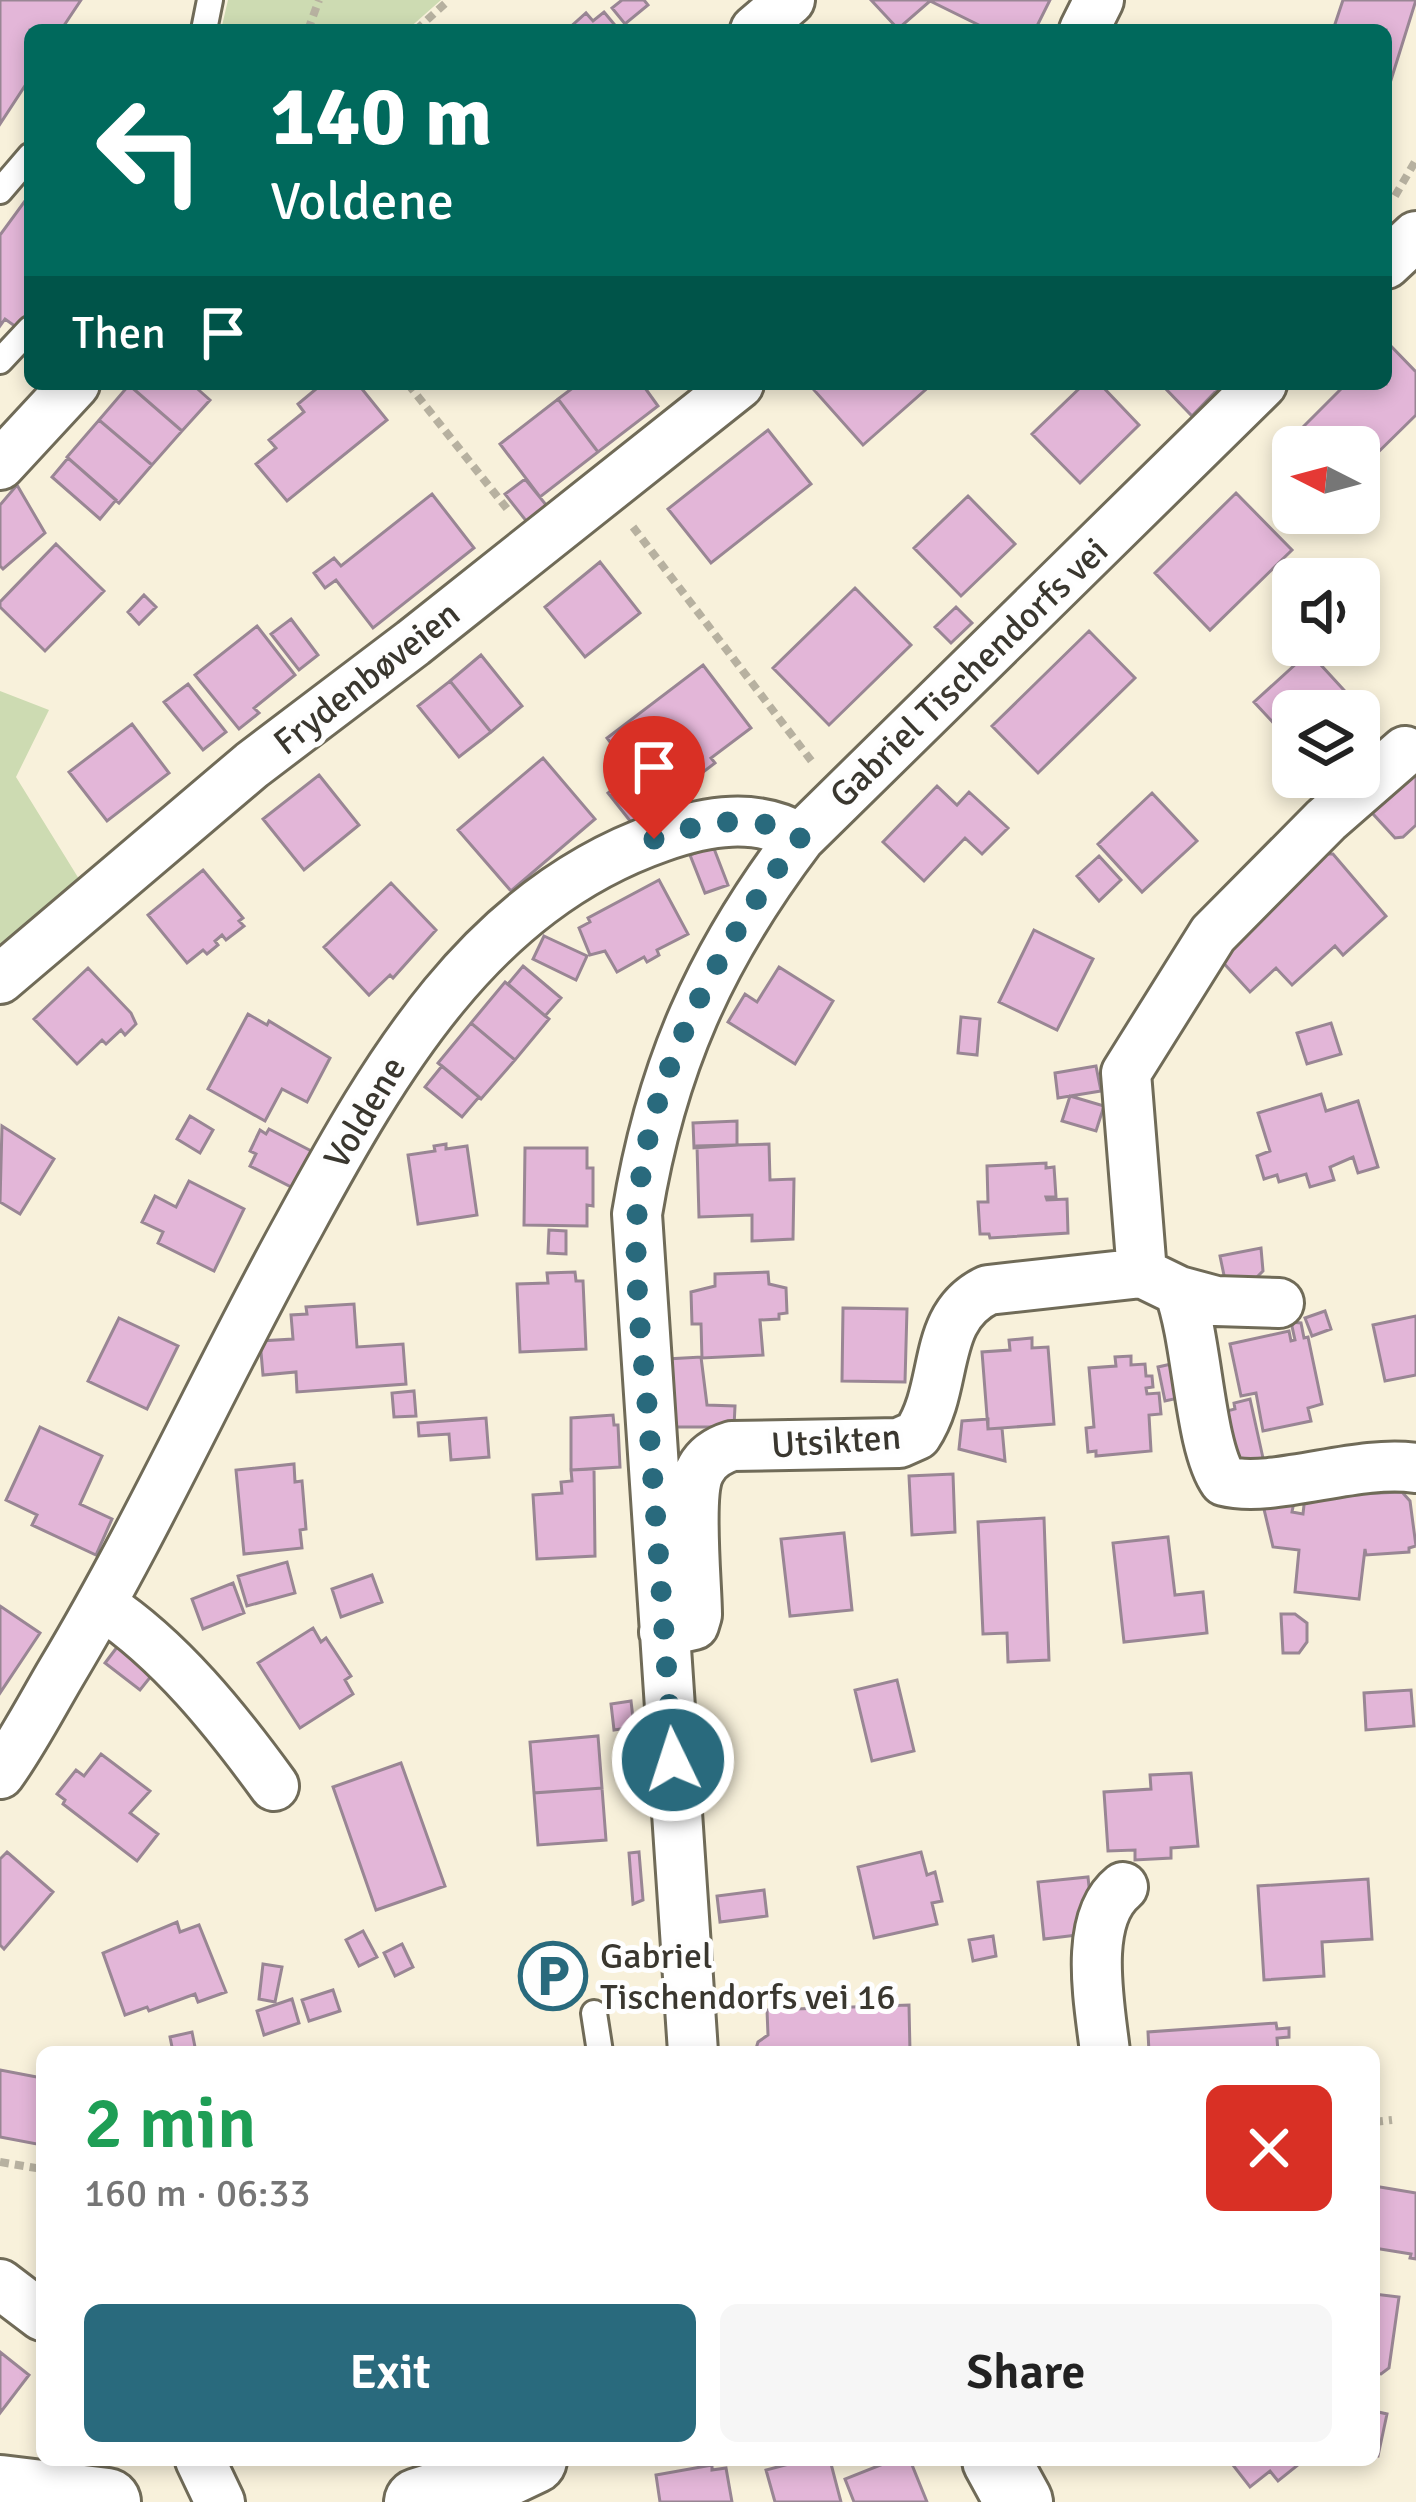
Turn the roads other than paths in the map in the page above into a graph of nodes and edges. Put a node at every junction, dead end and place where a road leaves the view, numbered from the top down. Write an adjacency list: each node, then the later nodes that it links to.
1 (790, 0): 2 (street)
2 (762, 24)
3 (24, 163): 4 (lane)
4 (0, 191)
5 (1404, 219): 6 (street)
6 (1392, 249)
7 (24, 335): 8 (lane)
8 (0, 361)
9 (69, 390): 12 (street)
10 (731, 390): 15 (street, Frydenbøveien)
11 (1256, 390): 14 (street, Gabriel Tischendorfs vei)
12 (0, 465)
13 (1406, 751): 16 (street)
14 (800, 838): 19 (street, Voldene); 20 (street, Gabriel Tischendorfs vei)
15 (0, 979)
16 (1161, 1282): 17 (street, Utsikten); 18 (street); 20 (street, Utsikten)
17 (1279, 1303)
18 (1416, 1468)
19 (102, 1605): 21 (street, Voldene); 22 (street)
20 (664, 1631): 26 (street, Gabriel Tischendorfs vei)
21 (0, 1774)
22 (274, 1786)
23 (1123, 1887): 27 (street)
24 (594, 2014): 25 (lane)
25 (599, 2046)
26 (693, 2046)
27 (1104, 2046)
28 (0, 2284): 29 (street)
29 (36, 2311)
30 (203, 2466): 35 (street)
31 (520, 2466): 36 (main road)
32 (999, 2466): 37 (main road)
33 (0, 2489): 34 (main road)
34 (107, 2502)
35 (220, 2502)
36 (418, 2502)
37 (1019, 2502)

